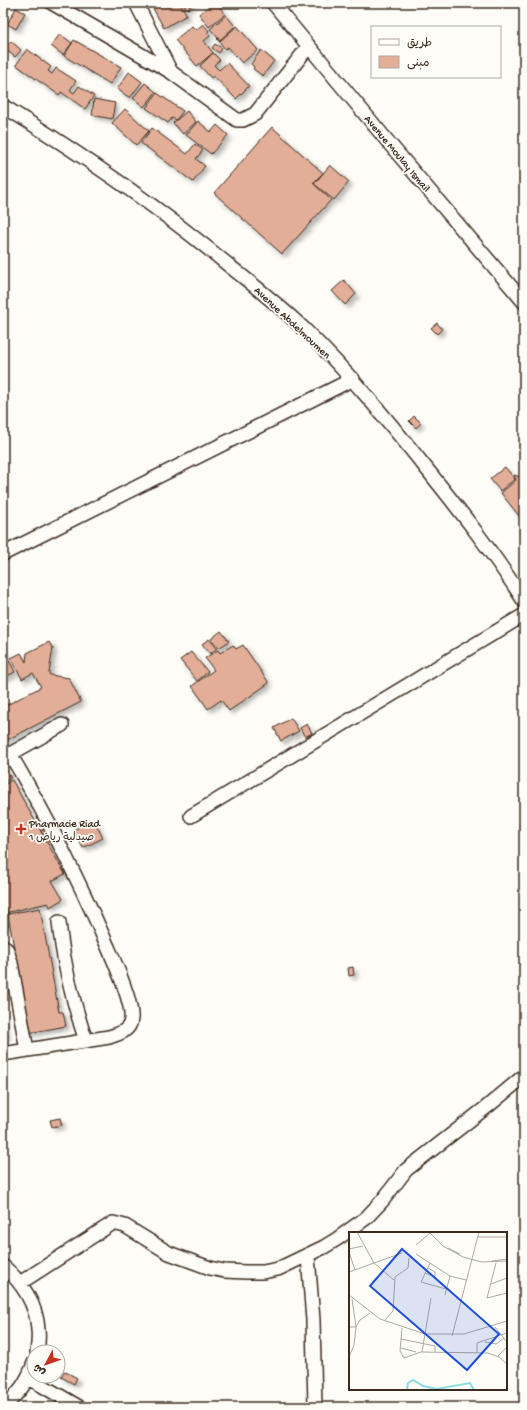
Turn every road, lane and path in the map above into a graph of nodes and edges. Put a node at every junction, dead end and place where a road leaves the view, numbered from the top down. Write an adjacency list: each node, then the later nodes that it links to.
1 (52, 3): 5 (street)
2 (136, 3): 5 (street)
3 (274, 3): 4 (street, Avenue Moulay Ismail)
4 (309, 46): 5 (street); 7 (street, Avenue Moulay Ismail)
5 (171, 72)
6 (3, 106): 8 (street, Avenue Abdelmoumen)
7 (524, 302)
8 (353, 379): 9 (street); 10 (street, Avenue Abdelmoumen)
9 (3, 554)
10 (524, 600)
11 (524, 615): 14 (street)
12 (62, 725): 13 (street)
13 (7, 756): 17 (street)
14 (191, 816)
15 (60, 922): 17 (street)
16 (3, 946): 18 (street)
17 (86, 1041): 18 (street)
18 (27, 1050): 19 (street)
19 (3, 1054)
20 (524, 1076): 21 (street)
21 (308, 1256): 23 (street); 29 (street)
22 (3, 1266): 23 (street)
23 (20, 1283): 24 (street)
24 (37, 1344)
25 (26, 1382): 27 (street)
26 (39, 1384): 28 (street)
27 (3, 1407)
28 (79, 1407)
29 (315, 1407)

